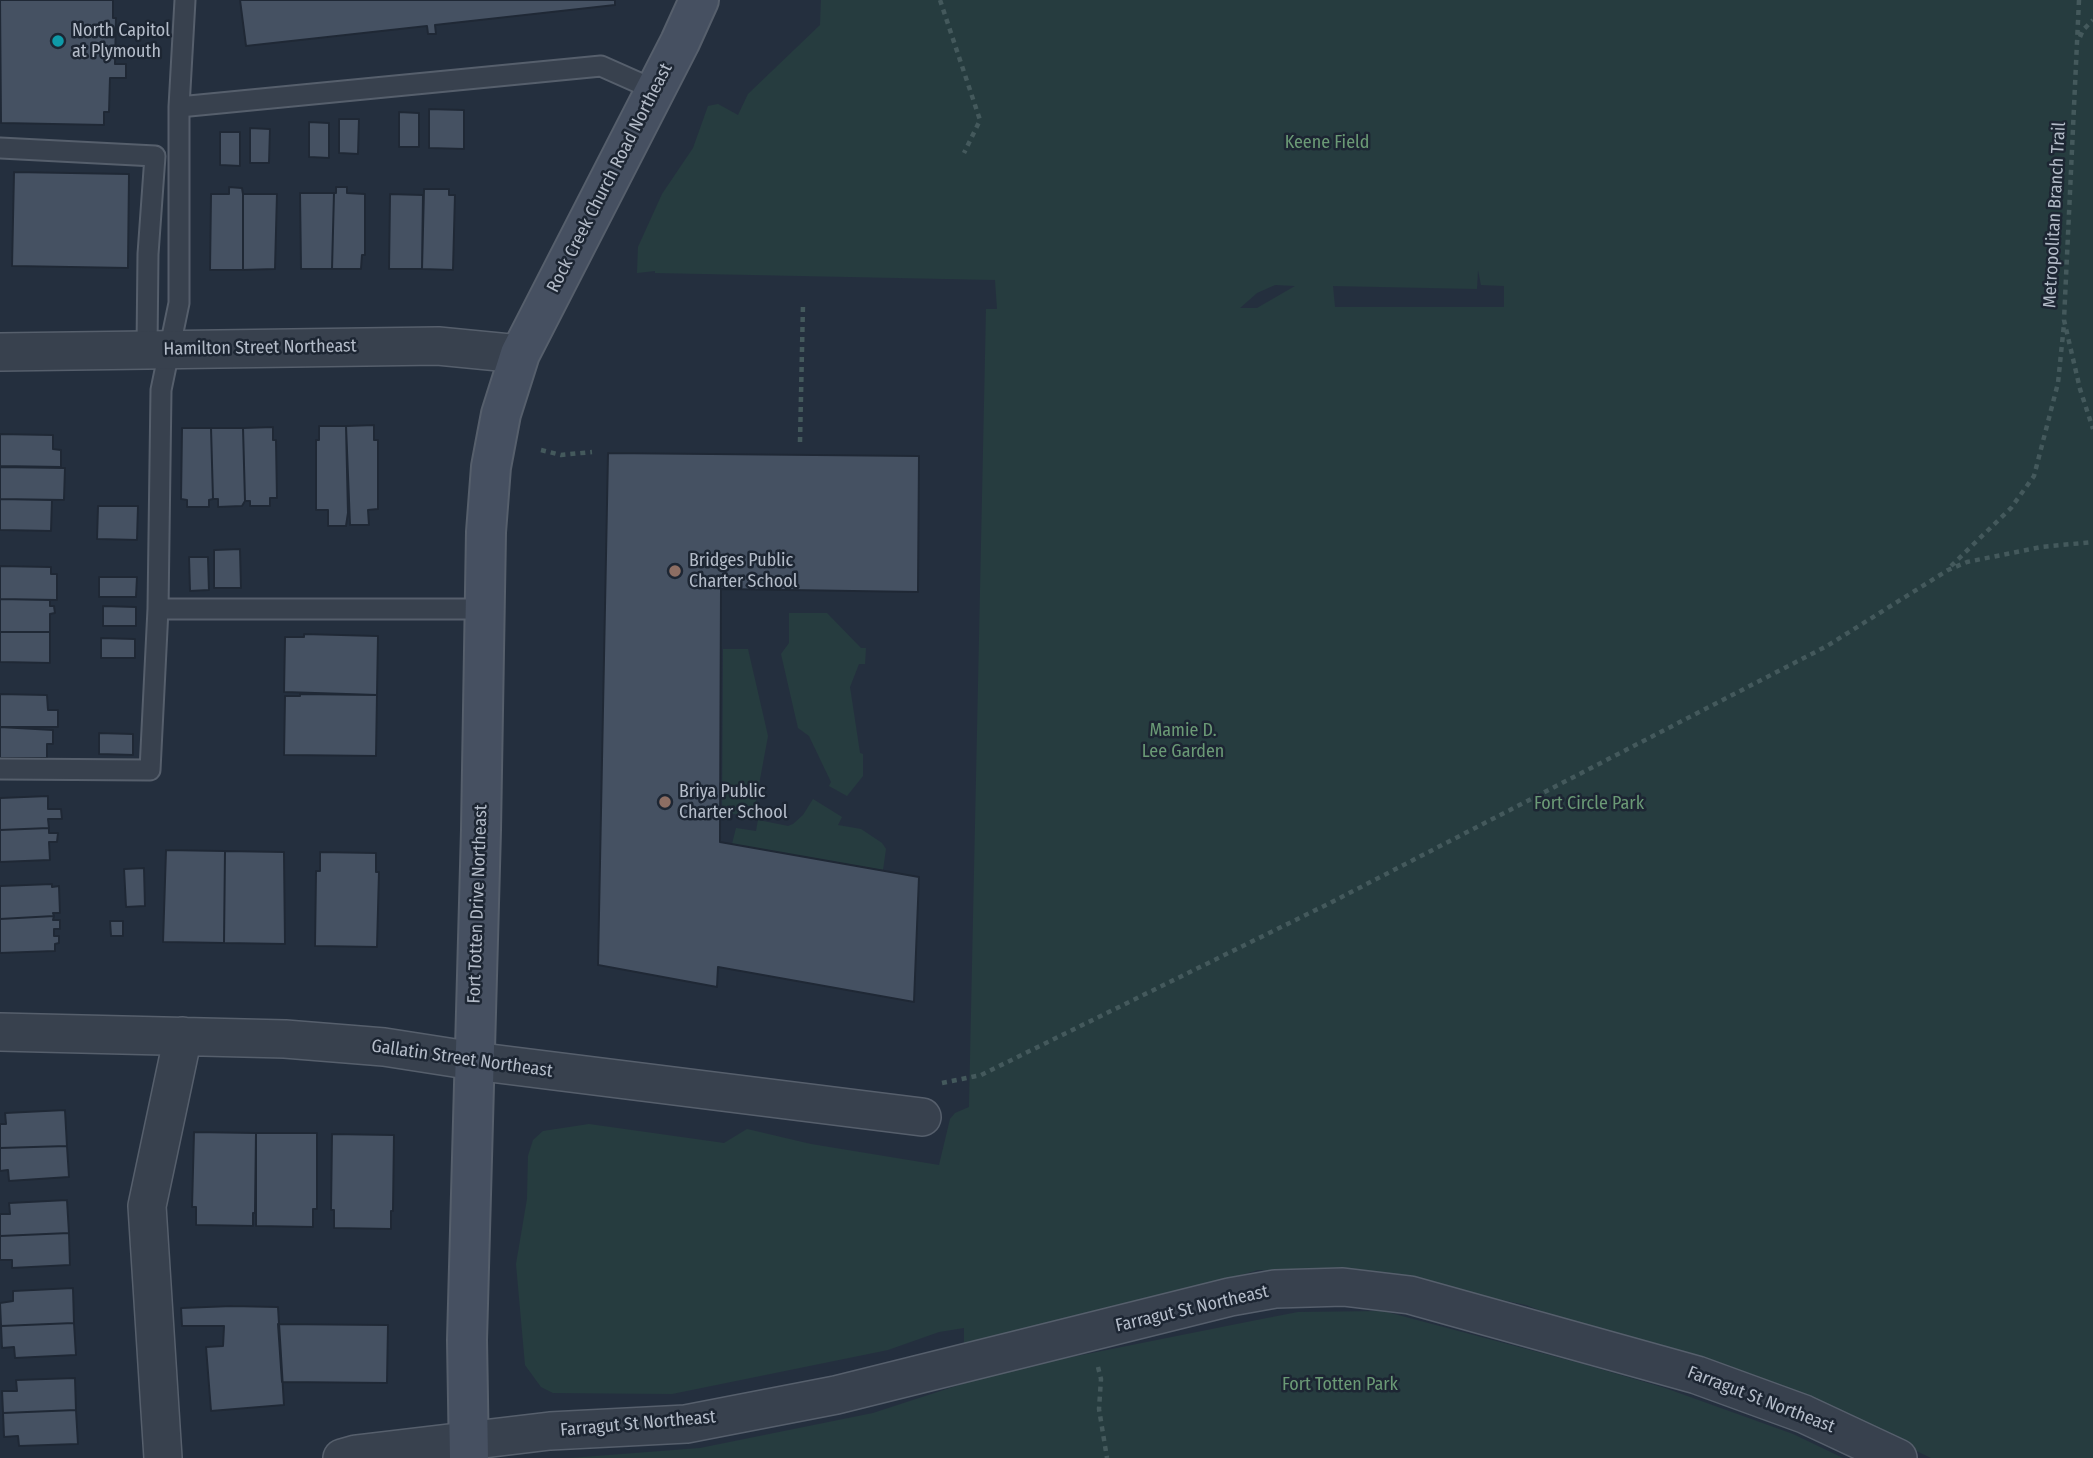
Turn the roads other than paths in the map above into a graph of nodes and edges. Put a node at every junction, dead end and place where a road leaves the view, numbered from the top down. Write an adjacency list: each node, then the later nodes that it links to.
1 (185, 0): 4 (lane)
2 (699, 0): 3 (street, Rock Creek Church Road Northeast)
3 (655, 90): 4 (lane); 8 (street, Rock Creek Church Road Northeast)
4 (179, 107): 6 (lane)
5 (0, 148): 6 (lane)
6 (158, 349): 7 (street, Hamilton Street Northeast); 8 (street, Hamilton Street Northeast); 9 (lane)
7 (0, 352)
8 (520, 354): 10 (street, Fort Totten Drive Northeast)
9 (158, 609): 10 (lane); 11 (lane)
10 (484, 609): 14 (street, Fort Totten Drive Northeast)
11 (0, 769)
12 (0, 1032): 13 (street, Gallatin Street Northeast)
13 (183, 1036): 14 (street, Gallatin Street Northeast); 17 (street)
14 (474, 1061): 15 (street, Gallatin Street Northeast); 16 (street, Fort Totten Drive Northeast)
15 (922, 1117)
16 (469, 1449): 18 (street, Farragut St Northeast); 19 (street, Farragut St Northeast)
17 (163, 1458)
18 (342, 1458)
19 (1898, 1458)

